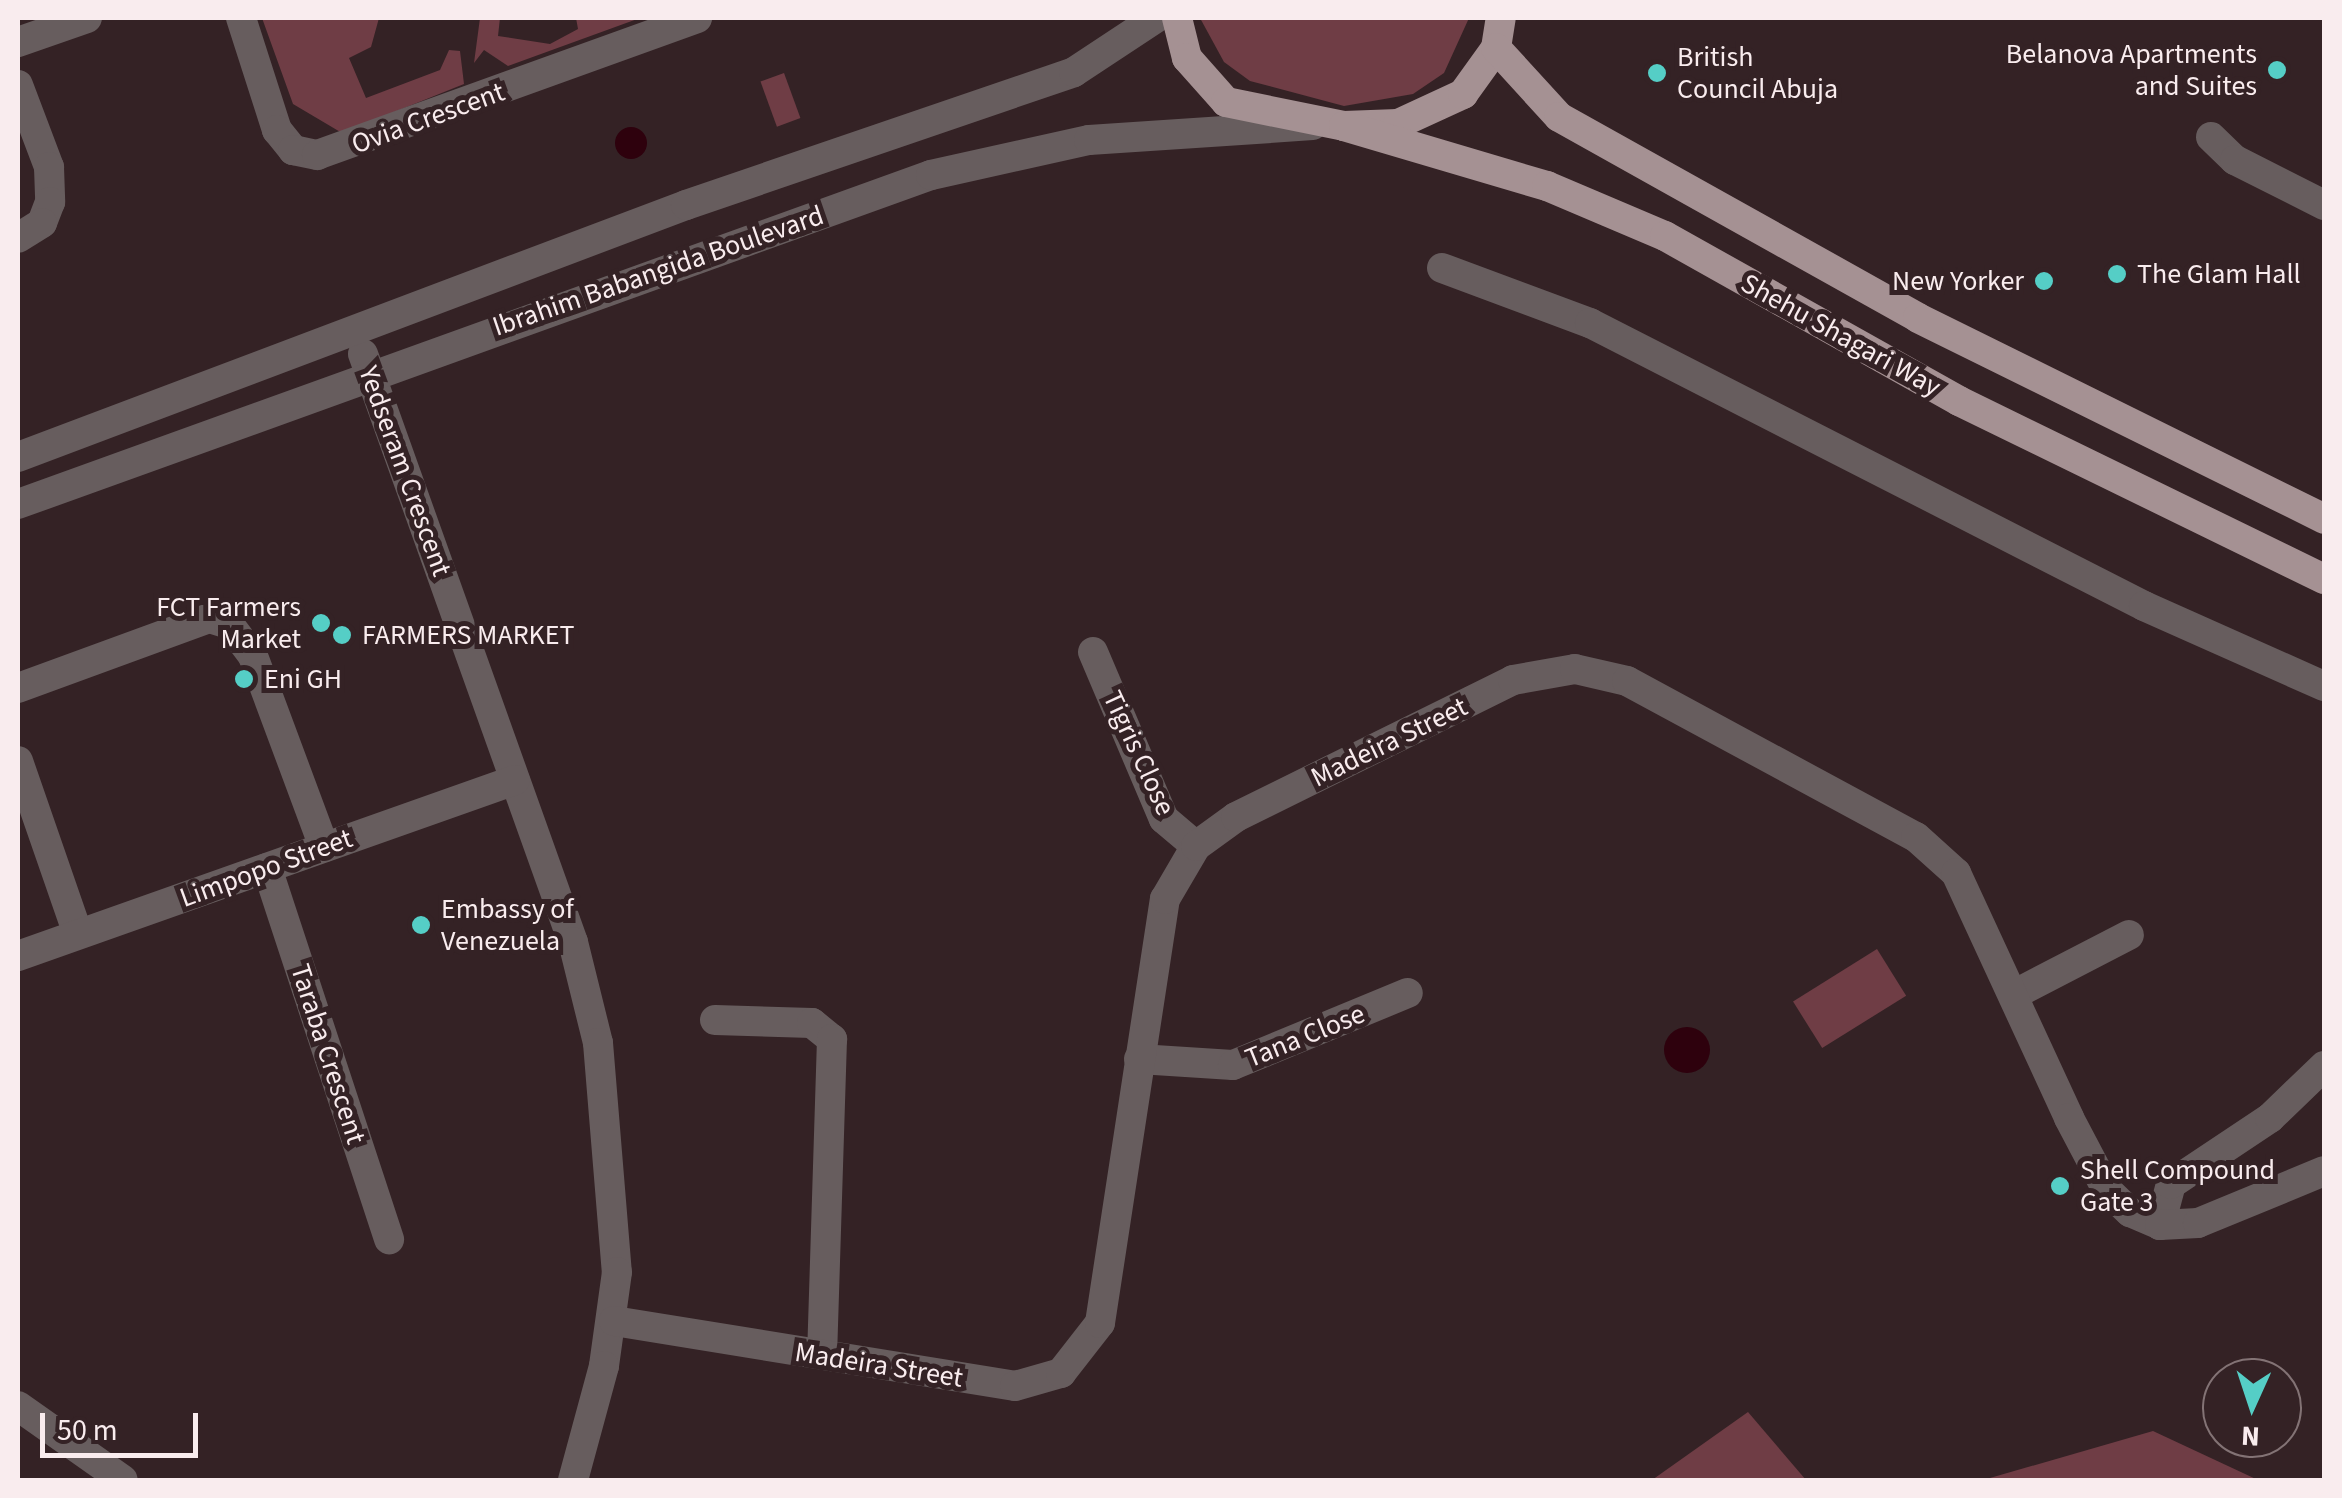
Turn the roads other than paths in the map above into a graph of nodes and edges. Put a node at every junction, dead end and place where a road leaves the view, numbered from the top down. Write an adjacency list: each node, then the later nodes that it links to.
1 (88, 18): 7 (street)
2 (241, 18): 3 (street, Ovia Crescent)
3 (696, 18)
4 (1156, 18): 15 (street, Ibrahim Babangida Boulevard)
5 (1177, 18): 10 (main road, Shehu Shagari Way)
6 (1501, 18): 8 (main road)
7 (18, 42)
8 (1496, 48): 10 (main road); 19 (main road, Shehu Shagari Way)
9 (18, 85): 13 (street)
10 (1331, 125): 16 (street, Ibrahim Babangida Boulevard); 20 (main road, Shehu Shagari Way)
11 (2211, 137): 12 (street)
12 (2324, 205)
13 (18, 238)
14 (1442, 268): 22 (street)
15 (354, 332): 16 (street, Yedseram Crescent); 17 (street, Ibrahim Babangida Boulevard)
16 (370, 372): 18 (street, Ibrahim Babangida Boulevard); 25 (street, Yedseram Crescent)
17 (18, 457)
18 (18, 504)
19 (2324, 519)
20 (2324, 579)
21 (1093, 652): 26 (street, Tigris Close)
22 (2324, 686)
23 (18, 688): 27 (street)
24 (18, 760): 29 (street)
25 (515, 780): 27 (street, Limpopo Street); 40 (street, Yedseram Crescent)
26 (1196, 846): 33 (street, Madeira Street); 35 (street, Madeira Street)
27 (324, 847): 28 (street, Limpopo Street)
28 (267, 868): 29 (street, Limpopo Street); 39 (street, Taraba Crescent)
29 (78, 934): 31 (street, Limpopo Street)
30 (2130, 934): 33 (street)
31 (18, 956)
32 (1408, 993): 35 (street, Tana Close)
33 (2018, 993): 38 (street, Madeira Street)
34 (715, 1020): 41 (street)
35 (1139, 1058): 41 (street, Madeira Street)
36 (2324, 1066): 38 (street)
37 (2324, 1171): 38 (street)
38 (2160, 1225)
39 (390, 1239)
40 (614, 1321): 41 (street, Madeira Street); 44 (street, Yedseram Crescent)
41 (822, 1355)
42 (18, 1406): 43 (street)
43 (123, 1480)
44 (573, 1480)

